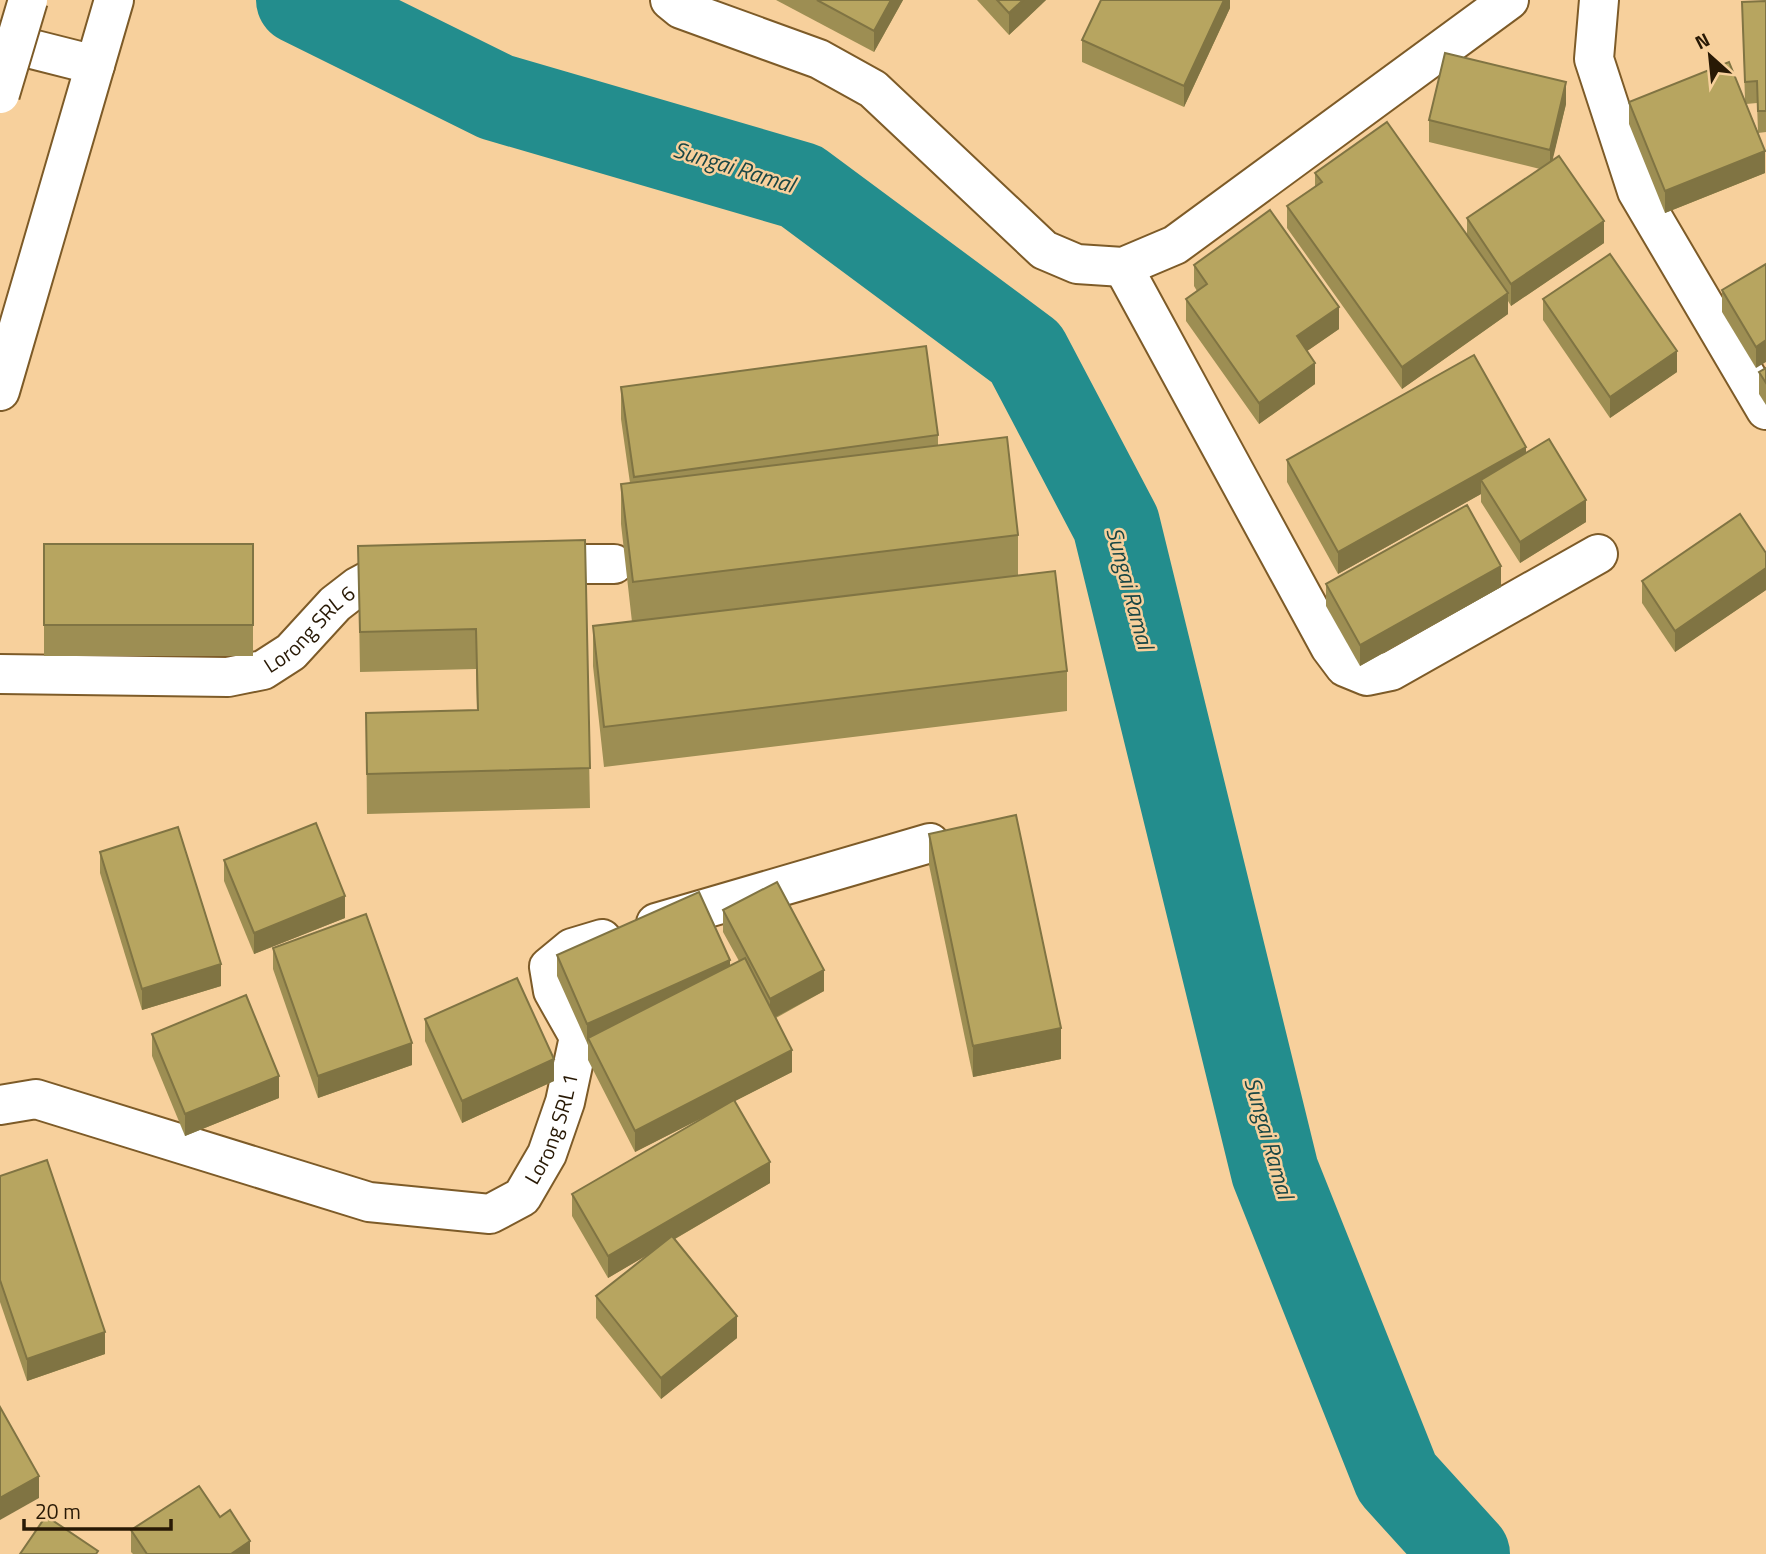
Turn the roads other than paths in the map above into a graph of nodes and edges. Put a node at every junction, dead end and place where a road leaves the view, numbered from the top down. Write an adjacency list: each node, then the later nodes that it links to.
1 (28, 0): 8 (main road, bridge)
2 (114, 0): 7 (main road)
3 (670, 0): 9 (main road)
4 (1509, 0): 9 (main road)
5 (1599, 0): 11 (main road)
6 (0, 41): 7 (main road)
7 (95, 65): 10 (main road)
8 (0, 94)
9 (1124, 267): 12 (main road)
10 (0, 391)
11 (1766, 410)
12 (1598, 554)
13 (614, 564): 15 (main road)
14 (433, 565): 16 (main road, Lorong SRL 6)
15 (502, 565)
16 (0, 674)
17 (930, 843): 18 (main road, Lorong SRL 1)
18 (0, 1105)

